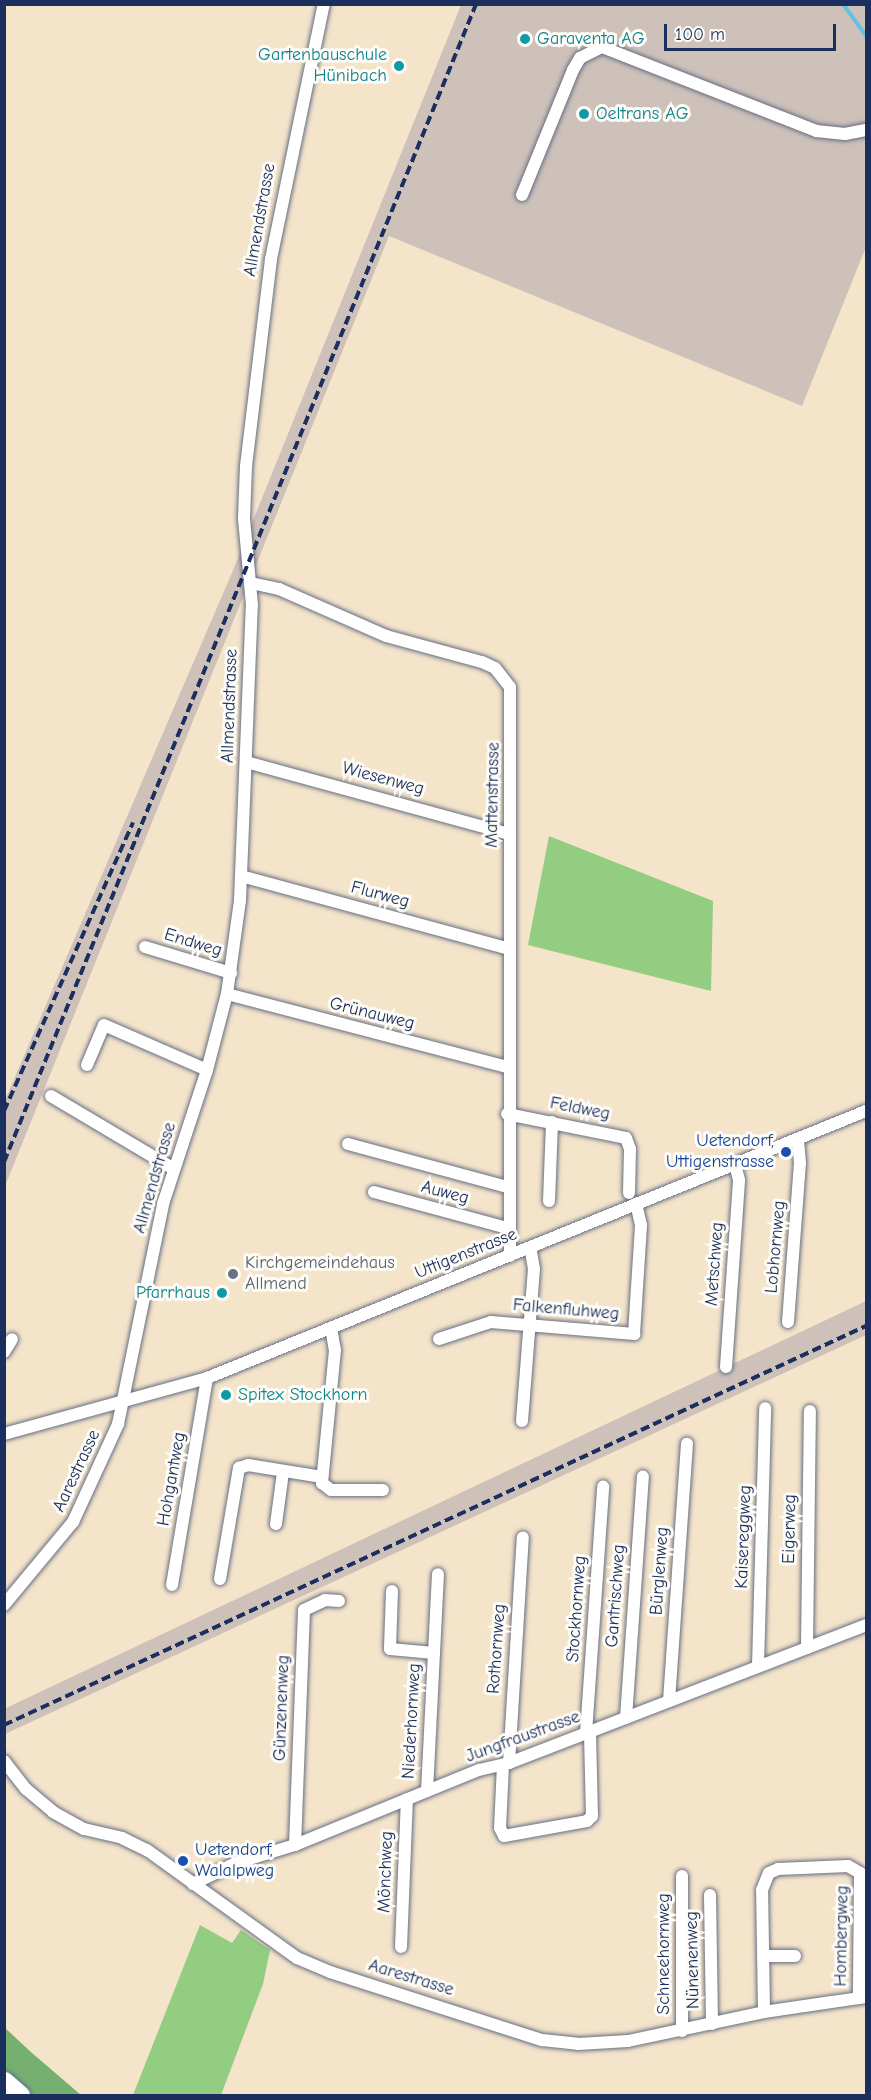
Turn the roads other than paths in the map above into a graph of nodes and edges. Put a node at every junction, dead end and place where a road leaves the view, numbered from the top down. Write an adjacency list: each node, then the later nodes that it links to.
1 (324, 4): 4 (street, Allmendstrasse)
2 (867, 130): 3 (street)
3 (522, 195)
4 (251, 583): 5 (street, Allmendstrasse); 6 (street, Mattenstrasse)
5 (246, 762): 6 (street, Wiesenweg); 7 (street, Allmendstrasse)
6 (510, 834): 9 (street, Mattenstrasse)
7 (241, 876): 9 (street, Flurweg); 10 (street, Allmendstrasse)
8 (145, 948): 10 (street, Endweg)
9 (509, 949): 13 (street, Mattenstrasse)
10 (231, 973): 11 (street, Allmendstrasse)
11 (227, 994): 13 (street, Grünauweg); 14 (street, Allmendstrasse)
12 (87, 1065): 14 (street)
13 (508, 1066): 17 (street, Mattenstrasse)
14 (207, 1070): 22 (street, Allmendstrasse)
15 (51, 1096): 22 (street)
16 (867, 1111): 19 (street, Uttigenstrasse)
17 (507, 1114): 18 (street, Feldweg); 23 (street, Mattenstrasse)
18 (552, 1122): 25 (street, Feldweg); 26 (street)
19 (798, 1139): 21 (street, Uttigenstrasse); 31 (street, Lobhornweg)
20 (348, 1144): 23 (street)
21 (735, 1164): 27 (street, Uttigenstrasse); 37 (street, Metschweg)
22 (174, 1169): 39 (street, Allmendstrasse)
23 (507, 1187): 28 (street, Mattenstrasse)
24 (374, 1192): 28 (street, Auweg)
25 (629, 1193)
26 (549, 1201)
27 (636, 1204): 29 (street, Uttigenstrasse); 32 (street, Falkenfluhweg)
28 (507, 1228): 30 (street, Mattenstrasse)
29 (530, 1247): 30 (street, Uttigenstrasse); 32 (street)
30 (510, 1256): 33 (street, Uttigenstrasse)
31 (788, 1322)
32 (529, 1326): 35 (street, Falkenfluhweg); 42 (street)
33 (332, 1328): 38 (street, Uttigenstrasse); 46 (street)
34 (12, 1339): 36 (street)
35 (439, 1339)
36 (4, 1352)
37 (726, 1367)
38 (207, 1378): 39 (street, Uttigenstrasse); 54 (street, Hohgantweg)
39 (125, 1402): 43 (street, Uttigenstrasse); 57 (street, Aarestrasse)
40 (765, 1408): 61 (street, Kaisereggweg)
41 (810, 1411): 59 (street, Eigerweg)
42 (522, 1421)
43 (4, 1434)
44 (687, 1444): 62 (street, Bürglenweg)
45 (283, 1472): 46 (street); 50 (street); 53 (street)
46 (322, 1477): 49 (street)
47 (643, 1477): 63 (street, Gantrischweg)
48 (603, 1487): 64 (street, Stockhornweg)
49 (383, 1490)
50 (276, 1524)
51 (523, 1537): 66 (street, Rothornweg)
52 (438, 1574): 60 (street, Niederhornweg)
53 (220, 1579)
54 (172, 1585)
55 (392, 1591): 60 (street, Niederhornweg)
56 (339, 1601): 69 (street, Günzenenweg)
57 (4, 1605)
58 (867, 1625): 59 (street, Jungfraustrasse)
59 (807, 1648): 61 (street, Jungfraustrasse)
60 (434, 1653): 67 (street, Niederhornweg)
61 (758, 1666): 62 (street, Jungfraustrasse)
62 (669, 1701): 63 (street, Jungfraustrasse)
63 (626, 1718): 64 (street, Jungfraustrasse)
64 (588, 1733): 66 (street, Jungfraustrasse); 66 (street, Stockhornweg)
65 (4, 1761): 71 (street, Aarestrasse)
66 (506, 1764): 67 (street, Jungfraustrasse)
67 (427, 1791): 68 (street, Jungfraustrasse)
68 (407, 1799): 69 (street, Jungfraustrasse); 73 (street, Mönchweg)
69 (295, 1845): 71 (street, Jungfraustrasse)
70 (682, 1876): 79 (street, Schneehornweg)
71 (193, 1884): 79 (street, Aarestrasse)
72 (710, 1895): 78 (street, Nünenenweg)
73 (401, 1947)
74 (763, 1956): 75 (street); 76 (street, Hombergweg); 77 (street, Hombergweg)
75 (795, 1956)
76 (863, 1998): 77 (street, Aarestrasse)
77 (764, 2012): 78 (street, Aarestrasse)
78 (712, 2024): 79 (street, Aarestrasse)
79 (682, 2031)
80 (4, 2083): 81 (highway)
81 (19, 2096)

